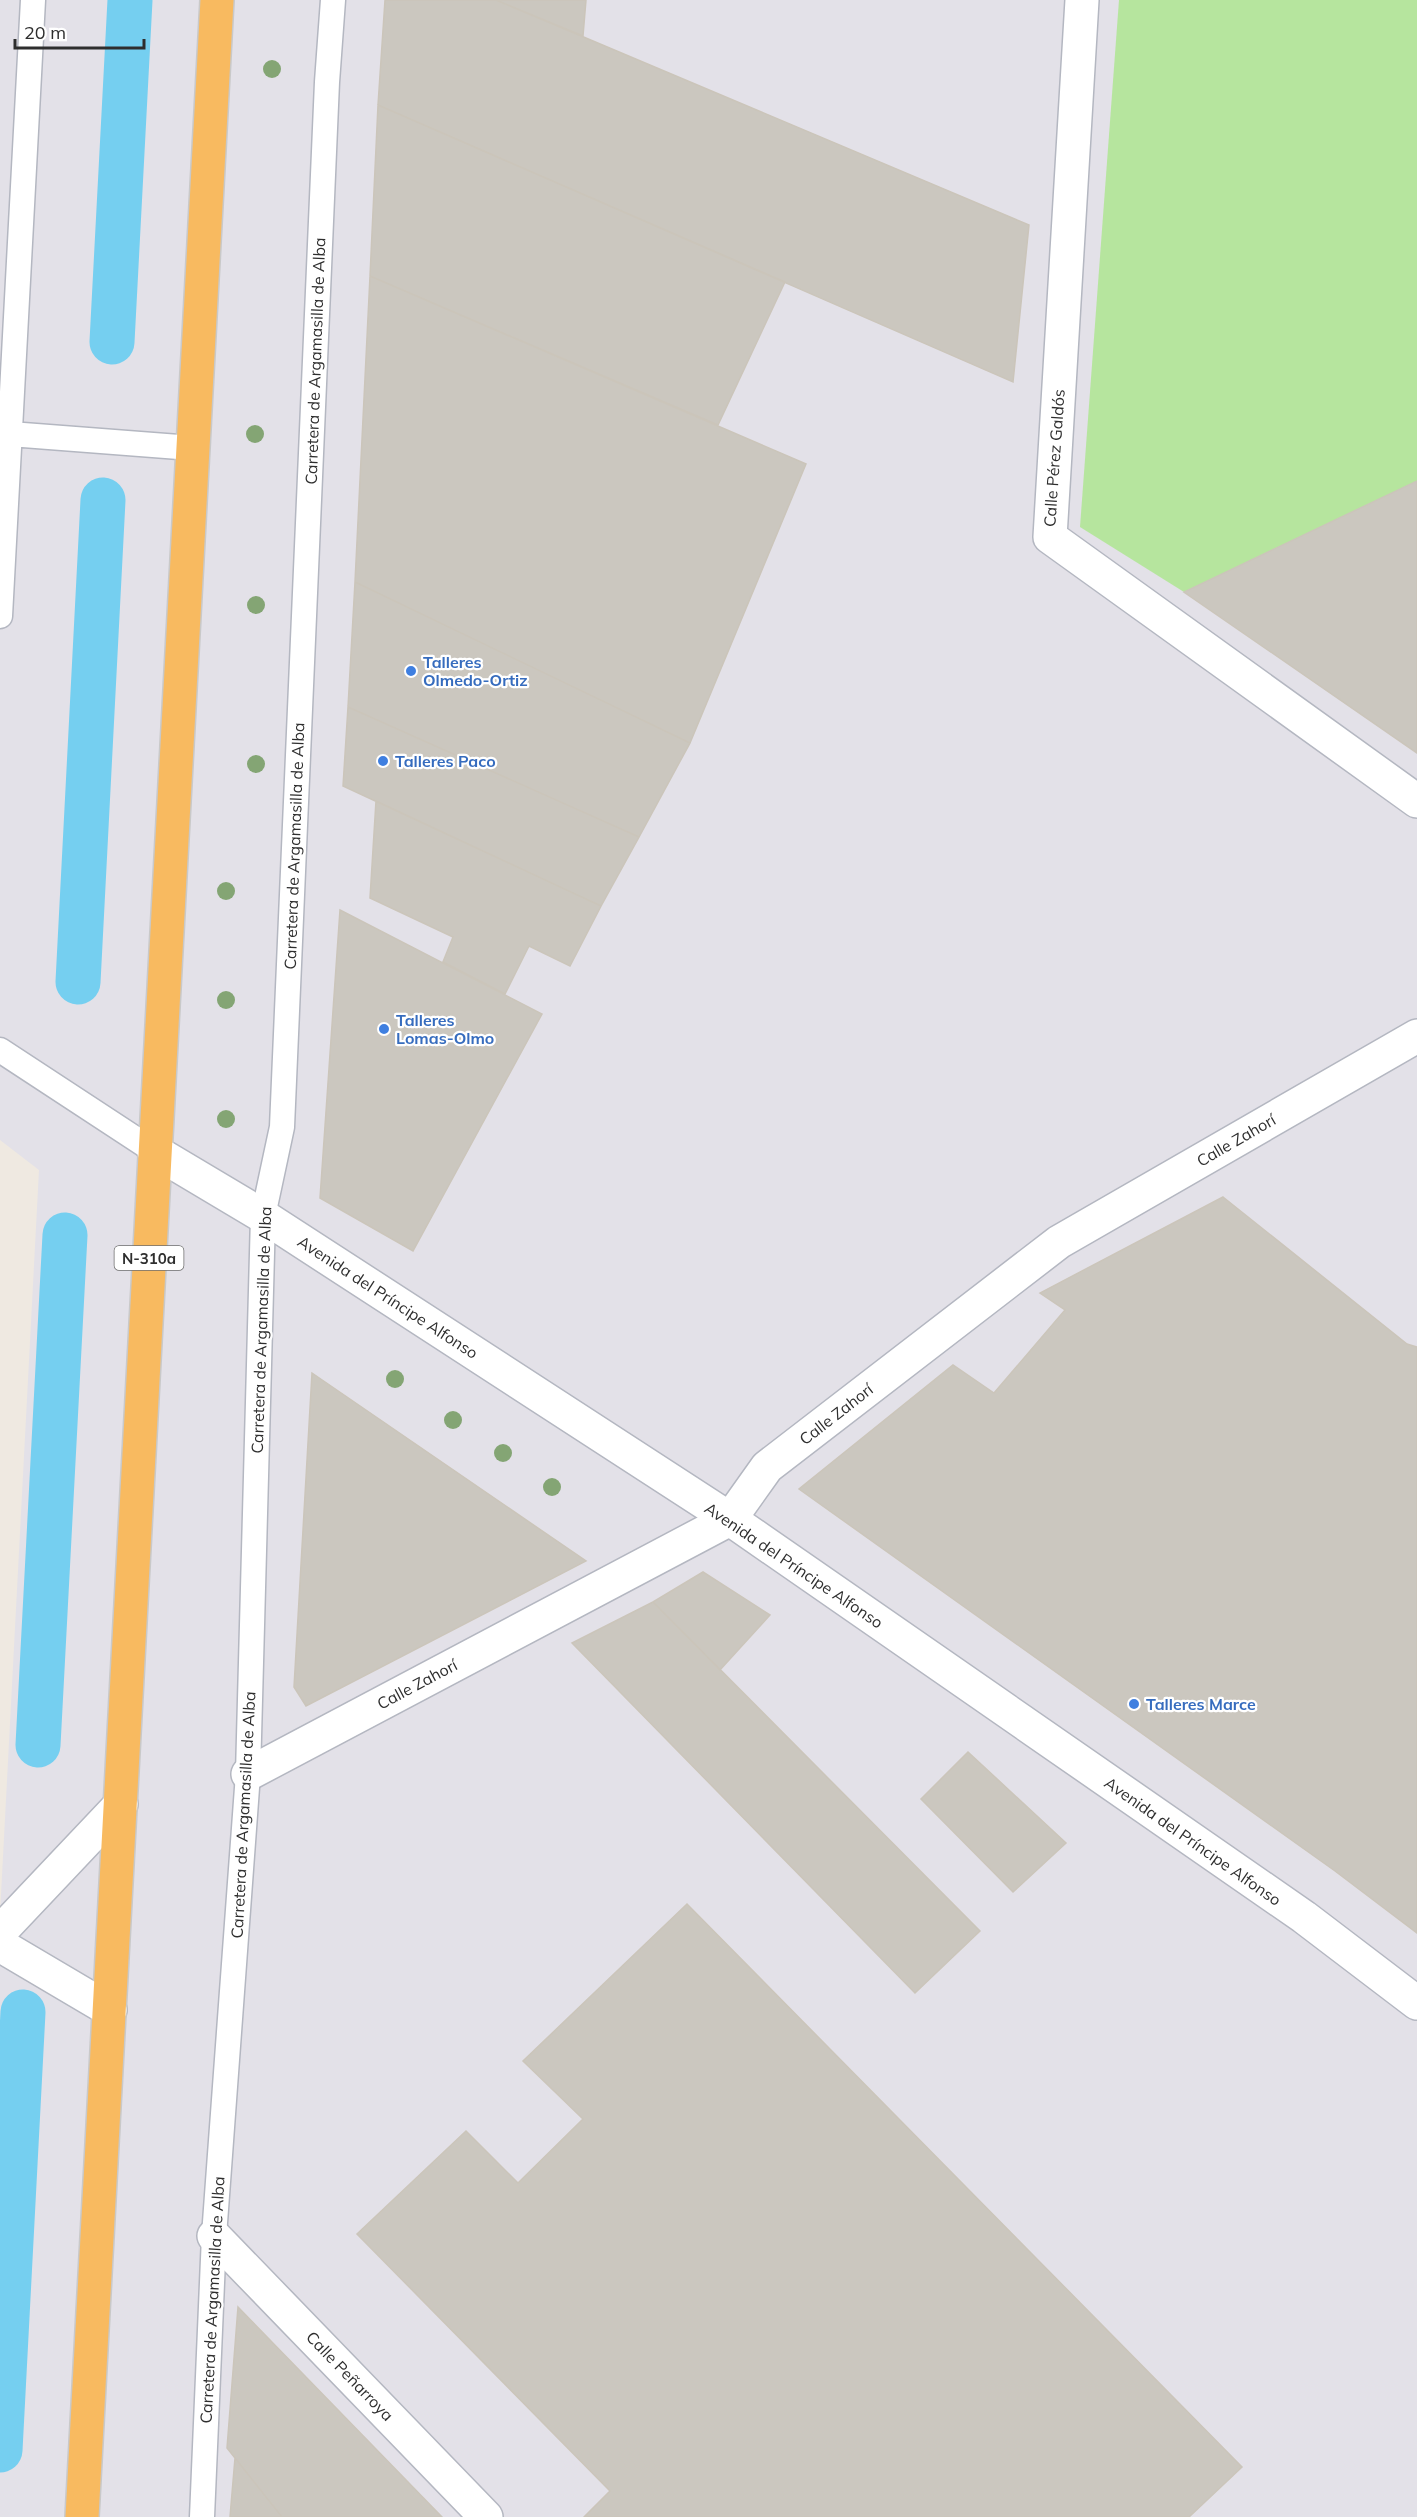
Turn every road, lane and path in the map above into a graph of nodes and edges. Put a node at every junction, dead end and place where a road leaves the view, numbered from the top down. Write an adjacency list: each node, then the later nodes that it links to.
1 (33, 0): 5 (lane)
2 (217, 0): 6 (highway, N-310a)
3 (333, 0): 12 (lane, Carretera de Argamasilla de Alba)
4 (1083, 0): 8 (street, Calle Pérez Galdós)
5 (10, 434): 6 (lane); 7 (lane)
6 (192, 448): 11 (highway, N-310a)
7 (0, 616)
8 (1417, 801)
9 (1417, 1036): 13 (street, Calle Zahorí)
10 (0, 1050): 11 (lane)
11 (154, 1151): 12 (street, Avenida del Príncipe Alfonso); 15 (highway, N-310a)
12 (263, 1216): 13 (street, Avenida del Príncipe Alfonso); 14 (lane, Carretera de Argamasilla de Alba)
13 (730, 1520): 14 (street, Calle Zahorí); 18 (street, Avenida del Príncipe Alfonso)
14 (248, 1774): 20 (lane, Carretera de Argamasilla de Alba)
15 (121, 1804): 16 (street); 19 (highway, N-310a)
16 (0, 1932)
17 (0, 1945): 19 (street)
18 (1417, 2002)
19 (110, 2010): 21 (highway, N-310a)
20 (214, 2236): 22 (lane, Carretera de Argamasilla de Alba); 23 (street, Calle Peñarroya)
21 (82, 2517)
22 (202, 2517)
23 (486, 2517)

